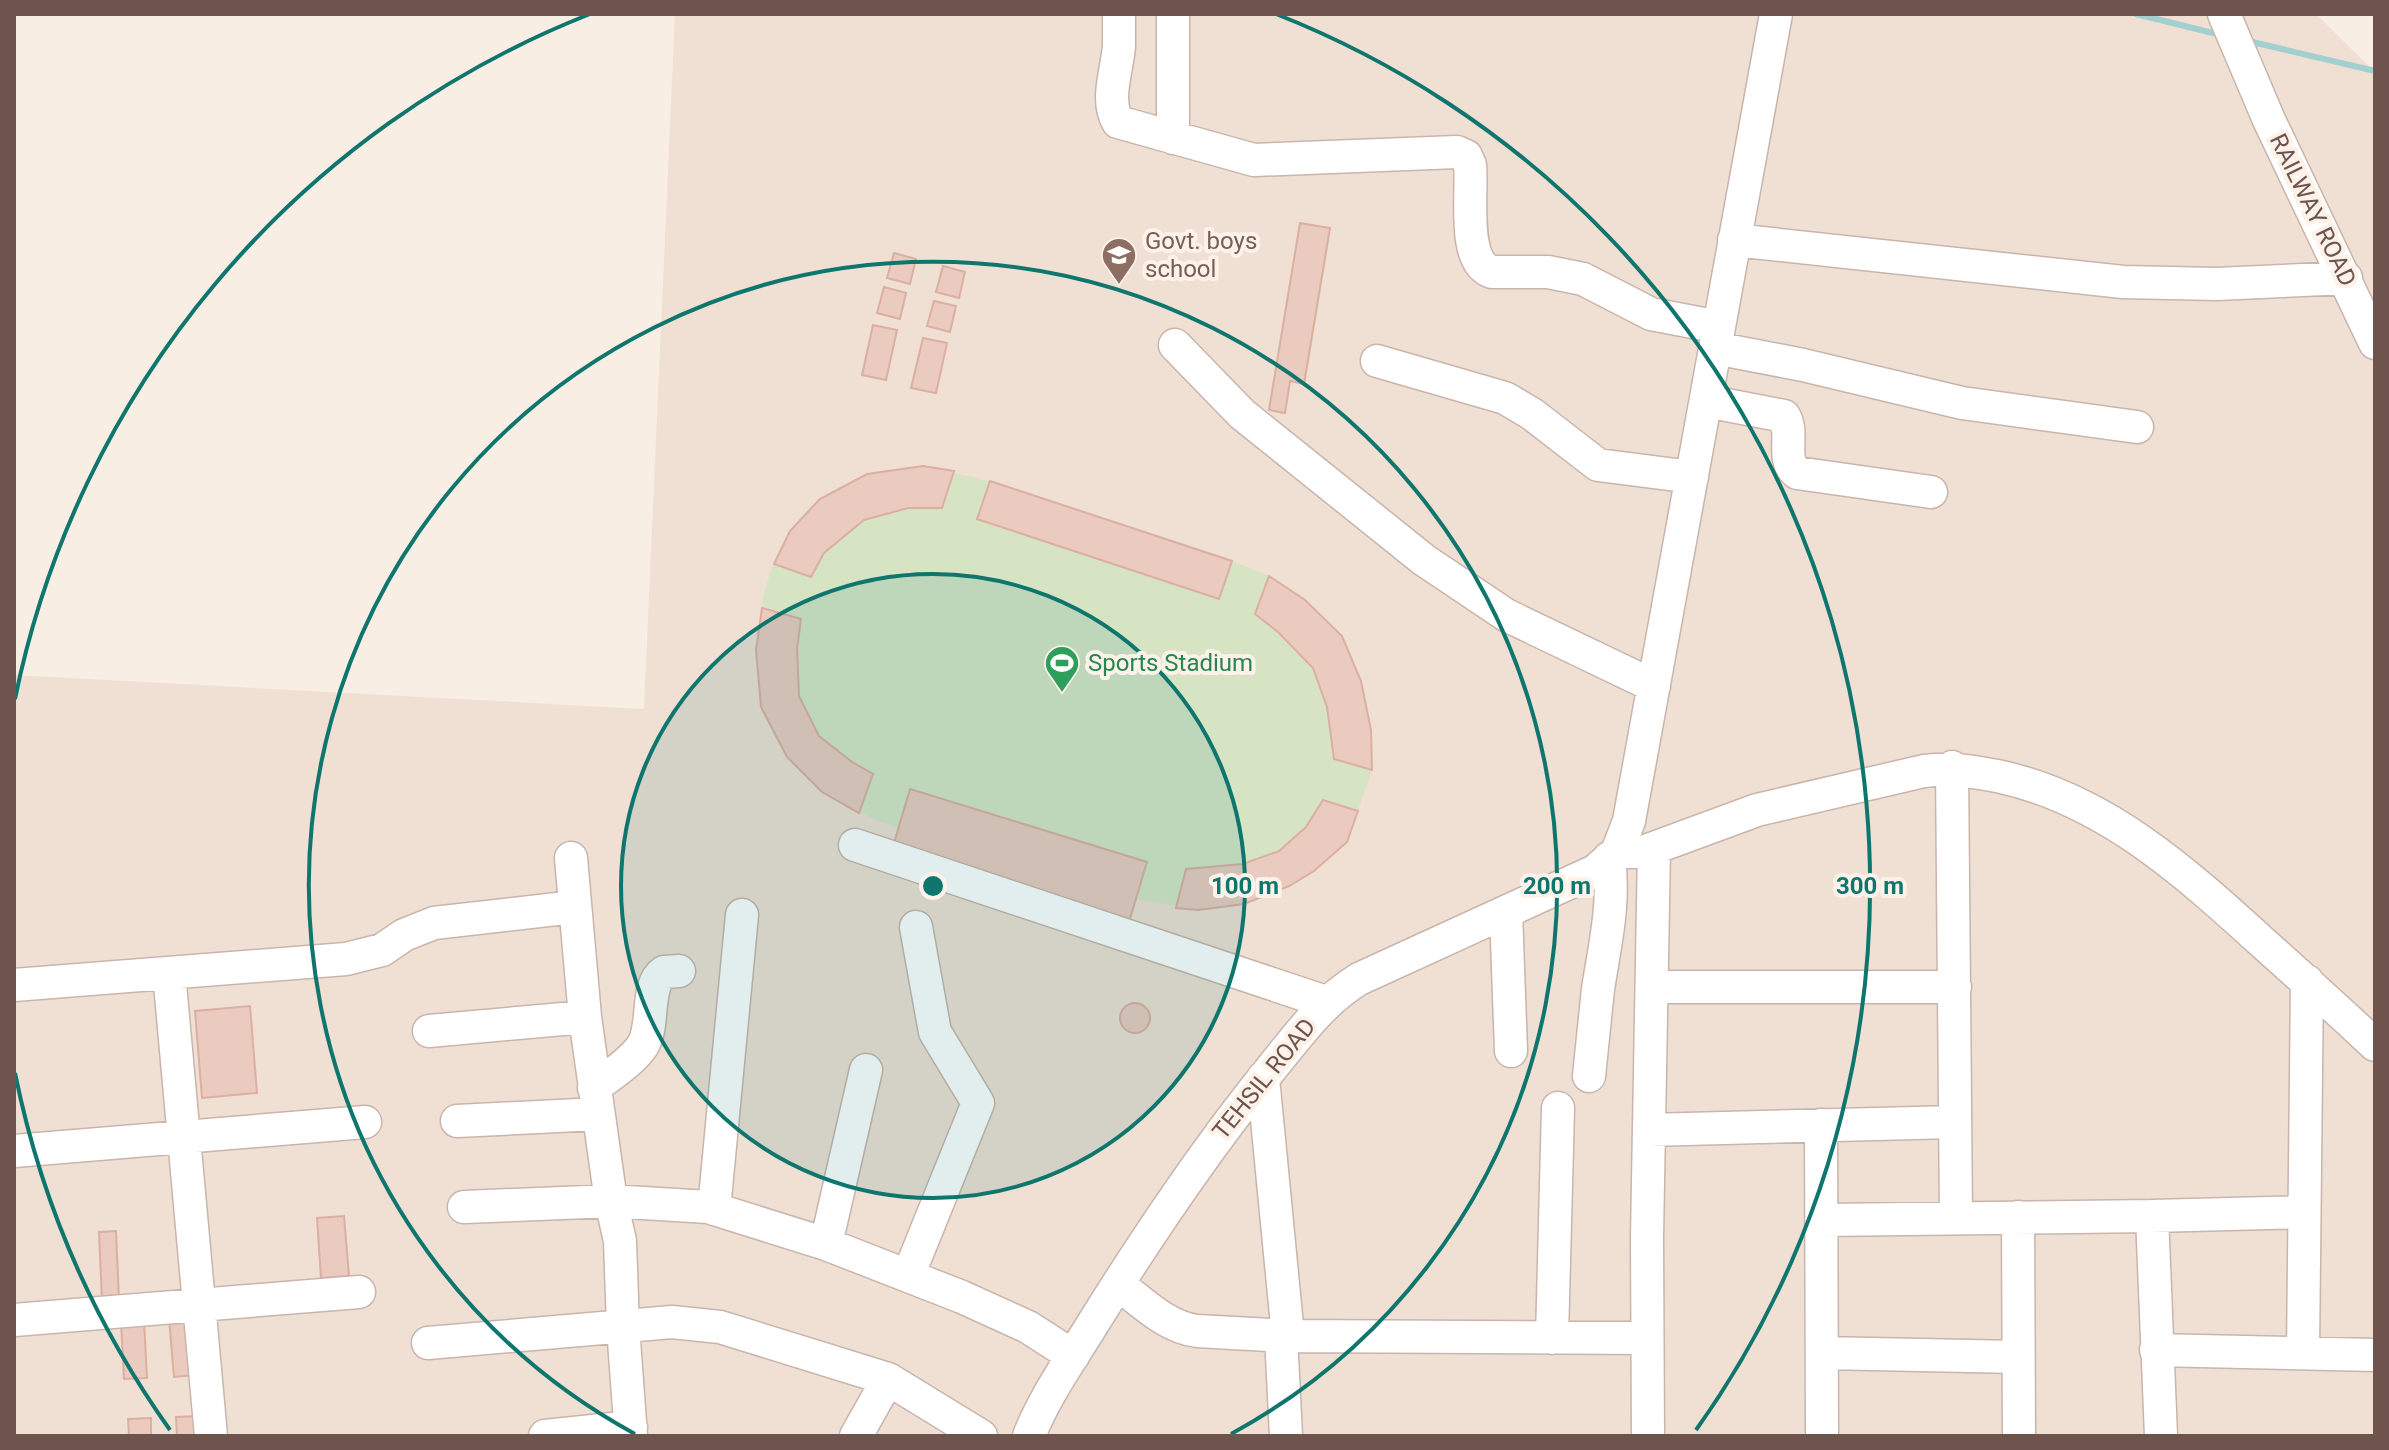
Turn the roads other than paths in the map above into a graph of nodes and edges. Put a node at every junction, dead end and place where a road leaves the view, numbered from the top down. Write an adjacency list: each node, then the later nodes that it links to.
1 (1119, 14): 5 (street)
2 (1173, 14): 5 (street)
3 (1776, 14): 6 (street)
4 (2224, 14): 7 (street, RAILWAY ROAD)
5 (1173, 138): 8 (street)
6 (1734, 240): 7 (street); 8 (street)
7 (2346, 278): 9 (street, RAILWAY ROAD)
8 (1717, 338): 12 (street); 13 (street)
9 (2375, 343)
10 (1175, 345): 16 (street)
11 (1377, 361): 14 (street)
12 (1706, 401): 14 (street); 15 (street)
13 (2137, 427)
14 (1692, 477): 16 (street)
15 (1931, 492)
16 (1654, 686): 20 (street)
17 (1952, 767): 19 (street); 28 (street); 31 (street)
18 (855, 845): 32 (street)
19 (1654, 848): 20 (street); 30 (street)
20 (1613, 855): 23 (street, TEHSIL ROAD); 38 (street)
21 (571, 858): 22 (street)
22 (574, 907): 27 (street); 33 (street)
23 (1506, 912): 32 (street, TEHSIL ROAD); 36 (street)
24 (742, 915): 51 (street)
25 (916, 927): 58 (street)
26 (679, 971): 40 (street)
27 (169, 973): 29 (street); 47 (street)
28 (2307, 981): 35 (street); 52 (street)
29 (14, 985)
30 (1652, 987): 31 (street); 46 (street)
31 (1955, 987): 44 (street)
32 (1326, 1002): 39 (street, TEHSIL ROAD)
33 (585, 1017): 34 (street); 40 (street)
34 (429, 1031)
35 (2375, 1045)
36 (1511, 1051)
37 (866, 1070): 57 (street)
38 (1589, 1076)
39 (1263, 1078): 59 (street, TEHSIL ROAD); 64 (street)
40 (596, 1101): 42 (street); 49 (street)
41 (1558, 1108): 65 (street)
42 (457, 1121)
43 (365, 1122): 47 (street)
44 (1954, 1122): 45 (street); 55 (street)
45 (1821, 1125): 46 (street); 56 (street)
46 (1649, 1130): 66 (street)
47 (184, 1139): 48 (street); 61 (street)
48 (14, 1151)
49 (611, 1201): 50 (street); 51 (street); 63 (street)
50 (464, 1207)
51 (714, 1209): 57 (street)
52 (2303, 1212): 53 (street); 70 (street)
53 (2152, 1216): 54 (street); 68 (street)
54 (2018, 1217): 55 (street); 73 (street)
55 (1956, 1218): 56 (street)
56 (1822, 1220): 69 (street)
57 (826, 1244): 58 (street)
58 (908, 1276): 72 (street)
59 (1118, 1284): 64 (street); 72 (street, TEHSIL ROAD)
60 (359, 1292): 61 (street)
61 (198, 1304): 62 (street); 76 (street)
62 (14, 1320)
63 (623, 1327): 67 (street); 74 (street); 75 (street)
64 (1285, 1336): 65 (street); 81 (street)
65 (1552, 1338): 66 (street)
66 (1647, 1338): 82 (street)
67 (428, 1343)
68 (2156, 1350): 70 (street); 85 (street)
69 (1822, 1353): 73 (street); 83 (street)
70 (2303, 1353): 71 (street)
71 (2375, 1355)
72 (1073, 1356): 80 (street, TEHSIL ROAD)
73 (2018, 1357): 84 (street)
74 (888, 1379): 78 (street); 79 (street)
75 (631, 1432): 77 (street)
76 (211, 1436)
77 (545, 1436)
78 (856, 1436)
79 (981, 1436)
80 (1029, 1436)
81 (1286, 1436)
82 (1648, 1436)
83 (1822, 1436)
84 (2019, 1436)
85 (2161, 1436)

